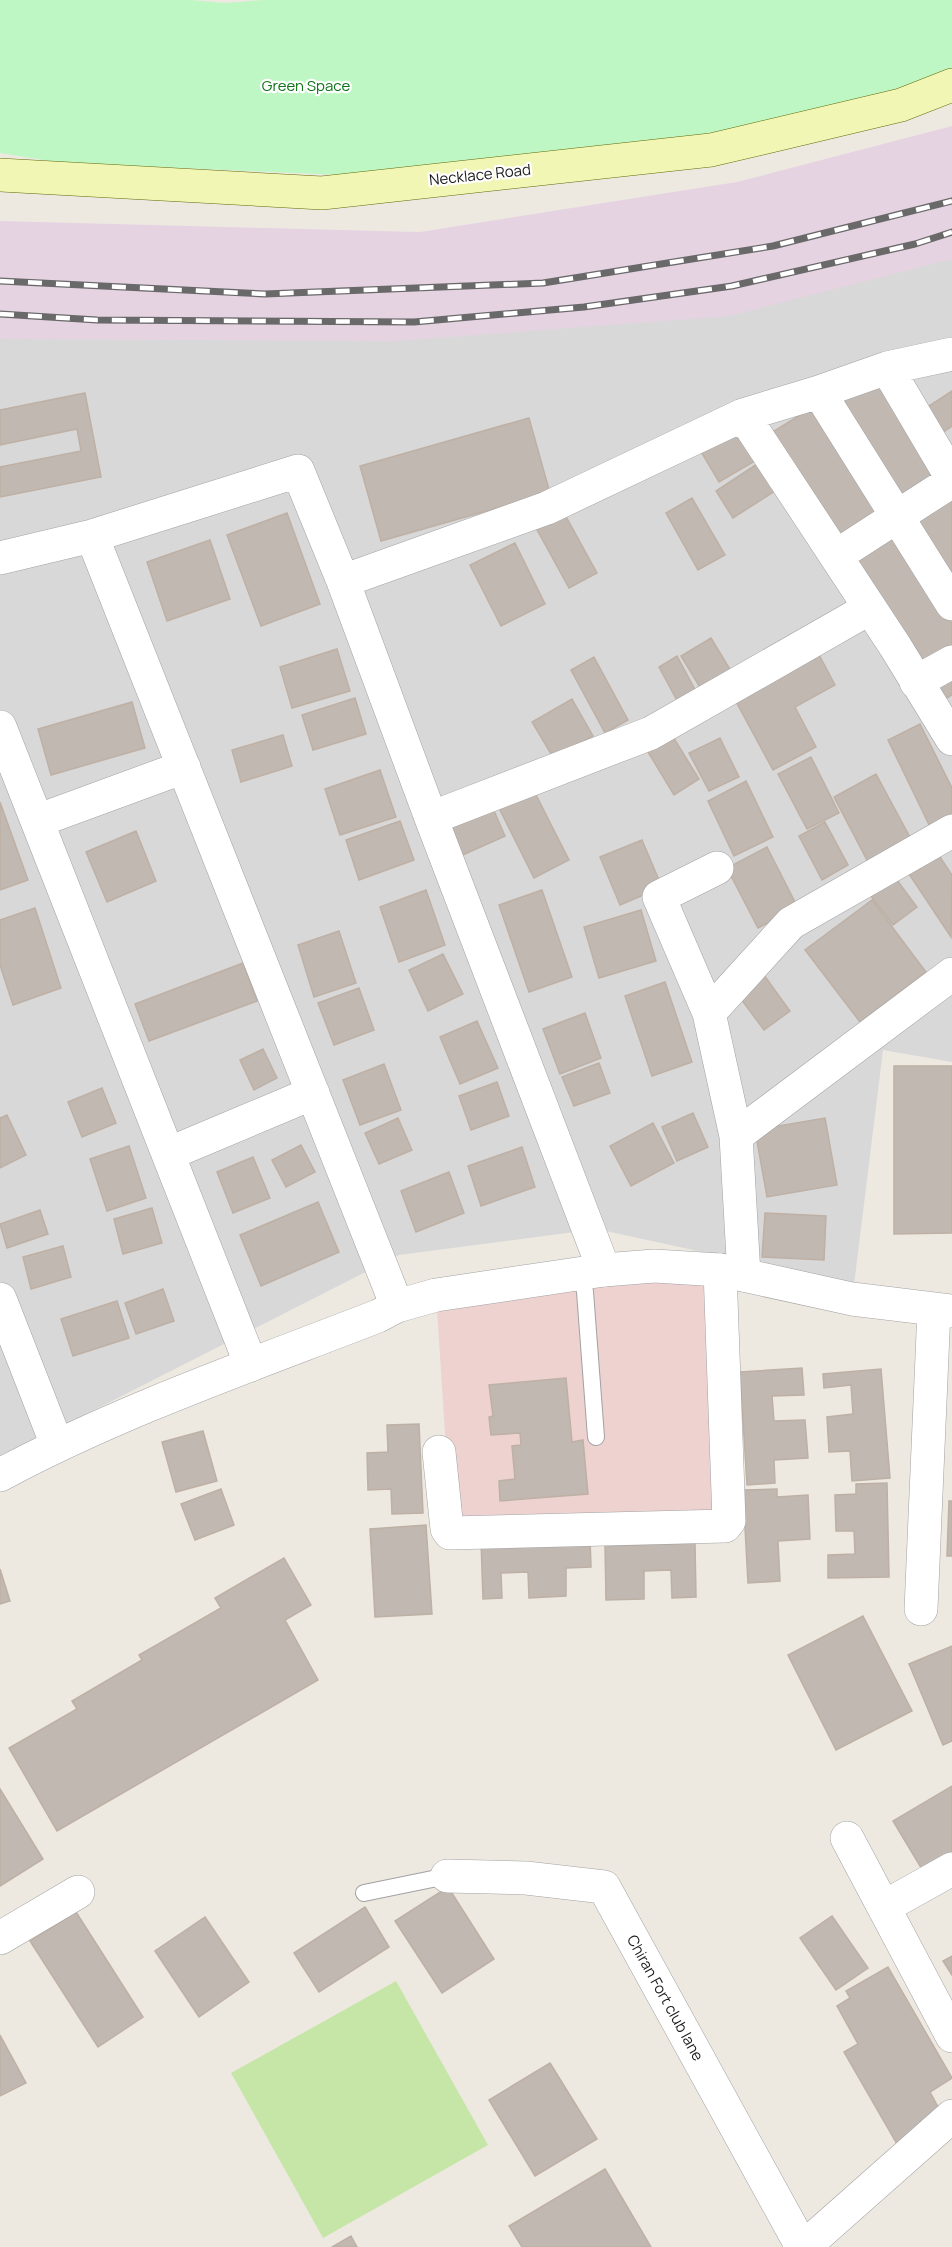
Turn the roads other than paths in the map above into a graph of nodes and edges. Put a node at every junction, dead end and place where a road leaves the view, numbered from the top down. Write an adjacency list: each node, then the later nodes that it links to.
1 (952, 85): 2 (main road, Necklace Road)
2 (0, 175)
3 (952, 354): 4 (street)
4 (887, 368): 5 (street); 7 (street)
5 (819, 392): 6 (street); 8 (street)
6 (743, 415): 10 (street); 12 (street)
7 (952, 480): 8 (street)
8 (897, 516): 10 (street); 13 (street)
9 (92, 536): 11 (street); 12 (street); 19 (street)
10 (836, 556): 14 (street)
11 (0, 558)
12 (343, 581): 20 (street)
13 (952, 604)
14 (870, 608): 16 (street); 20 (street)
15 (952, 662): 16 (street)
16 (916, 682): 18 (street)
17 (0, 727): 21 (street)
18 (952, 739)
19 (184, 767): 21 (street); 26 (street)
20 (431, 818): 29 (street)
21 (37, 821): 28 (street)
22 (952, 831): 25 (street)
23 (717, 868): 25 (street)
24 (952, 974): 27 (street)
25 (709, 1013): 27 (street)
26 (313, 1093): 28 (street); 32 (street)
27 (736, 1136): 30 (street)
28 (168, 1154): 34 (street)
29 (592, 1271): 30 (street); 32 (street); 35 (lane)
30 (732, 1273): 33 (street); 37 (street)
31 (0, 1299): 36 (street)
32 (398, 1306): 34 (street)
33 (943, 1311): 39 (street)
34 (251, 1365): 36 (street)
35 (596, 1437)
36 (57, 1444): 38 (street)
37 (439, 1452)
38 (0, 1475)
39 (921, 1610)
40 (847, 1838): 45 (street)
41 (952, 1869): 45 (street)
42 (447, 1876): 44 (lane); 49 (street, Chiran Fort club lane)
43 (78, 1892): 46 (street)
44 (364, 1893)
45 (884, 1907): 47 (street)
46 (0, 1938)
47 (952, 2036)
48 (952, 2116): 49 (street)
49 (803, 2247)

